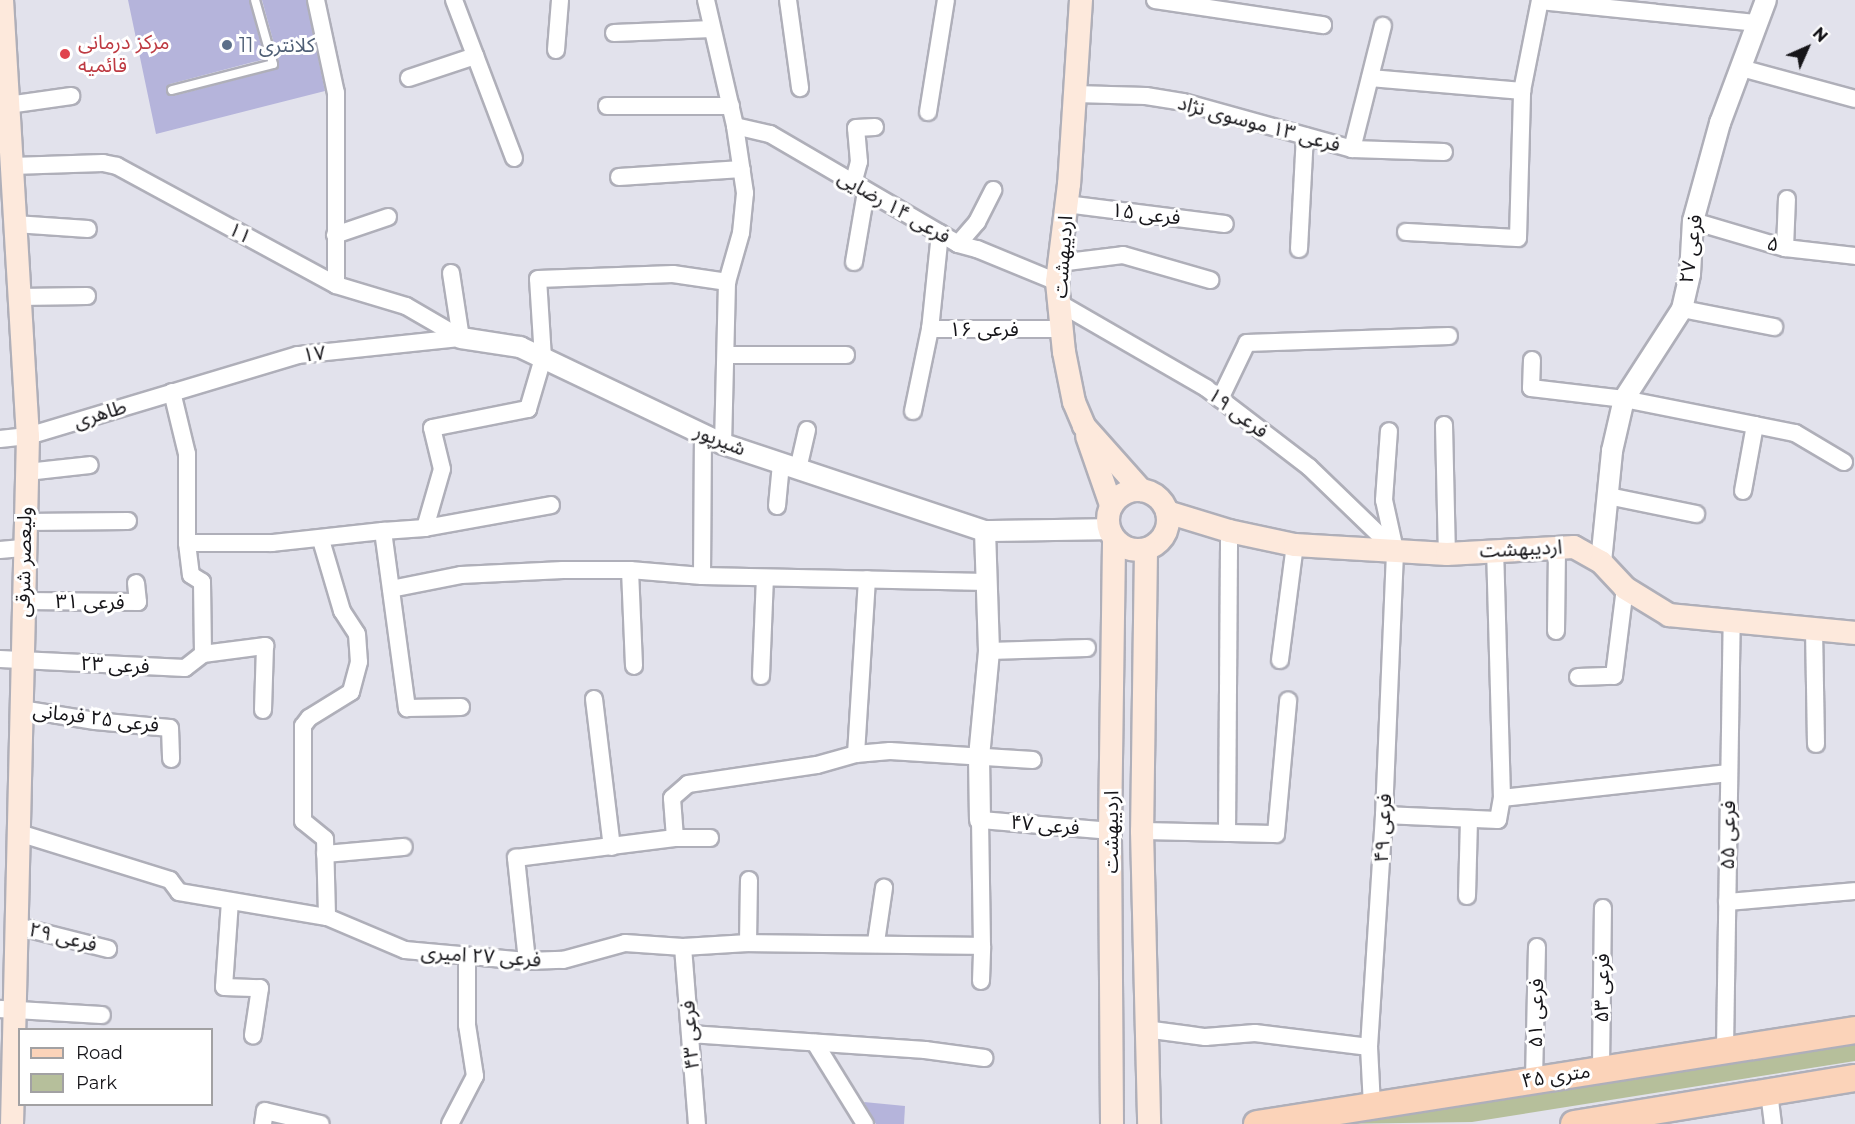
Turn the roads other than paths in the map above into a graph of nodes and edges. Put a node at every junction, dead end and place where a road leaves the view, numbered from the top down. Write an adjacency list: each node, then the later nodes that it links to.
1 (2, 0): 23 (main road, ولیعصر شرقی)
2 (255, 0): 25 (lane)
3 (316, 0): 54 (street)
4 (454, 0): 19 (street)
5 (560, 0): 18 (street)
6 (706, 0): 16 (street)
7 (788, 0): 24 (street)
8 (946, 0): 33 (street)
9 (1081, 0): 27 (main road, اردیبهشت)
10 (1155, 0): 14 (street)
11 (1540, 0): 13 (street); 26 (street)
12 (1766, 0): 13 (street, فرعی ۲۷)
13 (1758, 23): 20 (street, فرعی ۲۷)
14 (1323, 24)
15 (1383, 26): 22 (street)
16 (712, 28): 17 (street); 32 (street)
17 (614, 33)
18 (556, 50)
19 (475, 56): 21 (street); 39 (street)
20 (1740, 68): 29 (street); 48 (street, فرعی ۲۷)
21 (409, 78)
22 (1370, 78): 26 (street); 37 (street)
23 (3, 82): 30 (main road, ولیعصر شرقی)
24 (800, 88)
25 (172, 90)
26 (1522, 91): 52 (street)
27 (1075, 94): 36 (street, فرعی ۱‍۳ موسوی نژاد); 46 (main road, اردیبهشت)
28 (71, 96): 30 (street)
29 (1855, 99)
30 (8, 105): 40 (main road, ولیعصر شرقی)
31 (607, 106): 32 (street)
32 (731, 106): 34 (street)
33 (928, 112)
34 (735, 126): 41 (street); 43 (street, فرعی ۱۴ رضایی)
35 (875, 127): 43 (street)
36 (1305, 136): 37 (street, فرعی ۱‍۳ موسوی نژاد); 56 (street)
37 (1352, 149): 38 (street, فرعی ۱‍۳ موسوی نژاد)
38 (1444, 152)
39 (514, 158)
40 (12, 166): 49 (main road, ولیعصر شرقی); 65 (street, ۱۱)
41 (742, 169): 42 (street); 63 (street)
42 (620, 177)
43 (860, 188): 53 (street, فرعی ۱۴ رضایی); 60 (street)
44 (993, 190): 55 (street)
45 (1787, 199): 57 (street)
46 (1066, 204): 50 (street, فرعی ۱۵); 64 (main road, اردیبهشت)
47 (388, 217): 54 (street)
48 (1693, 220): 57 (street, ۵); 68 (street, فرعی ۲۷)
49 (15, 224): 51 (street); 58 (main road, ولیعصر شرقی)
50 (1225, 224)
51 (88, 229)
52 (1406, 232)
53 (940, 233): 55 (street, فرعی ۱۴ رضایی); 70 (street, فرعی ۱۶)
54 (335, 235): 65 (street)
55 (958, 244): 64 (street, فرعی ۱۴ رضایی)
56 (1299, 249)
57 (1785, 249): 59 (street, ۵)
58 (8, 254): 67 (main road, ولیعصر شرقی)
59 (1855, 256)
60 (854, 262)
61 (451, 273): 73 (street)
62 (1210, 280): 64 (street)
63 (728, 282): 74 (street); 76 (street)
64 (1059, 283): 71 (main road, اردیبهشت); 79 (street, فرعی ۱۹)
65 (336, 285): 73 (street, ۱۱)
66 (87, 296): 67 (street)
67 (19, 297): 87 (main road, ولیعصر شرقی)
68 (1682, 309): 69 (street); 80 (street, فرعی ۲۷)
69 (1774, 327)
70 (930, 329): 71 (street, فرعی ۱۶); 81 (street)
71 (1062, 329): 84 (main road, اردیبهشت)
72 (1449, 336): 79 (street)
73 (461, 339): 76 (street, شیرپور); 78 (street, ۱۷)
74 (727, 355): 75 (street); 90 (street)
75 (846, 355)
76 (543, 358): 88 (street, شیرپور); 105 (street)
77 (1532, 360): 80 (street)
78 (172, 392): 87 (street, طاهری); 111 (street)
79 (1220, 399): 117 (street, فرعی ۱۹)
80 (1624, 399): 83 (street); 97 (street, فرعی ۲۷)
81 (913, 411)
82 (1444, 425): 119 (street)
83 (1755, 425): 91 (street); 96 (street)
84 (1084, 426): 95 (main road, اردیبهشت); 99 (main road)
85 (807, 430): 93 (street)
86 (1389, 431): 117 (street, فرعی ۴۹)
87 (28, 435): 89 (street, طاهری); 94 (main road, ولیعصر شرقی)
88 (703, 435): 90 (street, شیرپور); 122 (street)
89 (0, 439)
90 (723, 444): 93 (street, شیرپور)
91 (1844, 462)
92 (90, 465): 94 (street)
93 (790, 466): 100 (street); 107 (street, شیرپور)
94 (27, 472): 104 (main road, ولیعصر شرقی)
95 (1141, 490): 99 (main road); 101 (main road, اردیبهشت)
96 (1743, 491)
97 (1608, 496): 102 (street); 120 (street, فرعی ۲۷)
98 (551, 505): 105 (street)
99 (1111, 505): 109 (main road, اردیبهشت)
100 (777, 506)
101 (1167, 512): 108 (main road, اردیبهشت); 116 (main road)
102 (1696, 514)
103 (128, 521): 104 (street)
104 (25, 522): 113 (main road, ولیعصر شرقی)
105 (425, 528): 106 (street)
106 (383, 531): 110 (street); 128 (street)
107 (985, 531): 109 (street, شیرپور); 125 (street)
108 (1229, 531): 112 (main road, اردیبهشت); 160 (street)
109 (1111, 534): 116 (main road); 157 (main road, اردیبهشت)
110 (321, 540): 111 (street); 165 (street)
111 (186, 543): 136 (street)
112 (1295, 545): 117 (main road, اردیبهشت); 138 (street)
113 (25, 548): 115 (street); 129 (main road, ولیعصر شرقی)
114 (1557, 548): 118 (main road, اردیبهشت); 120 (main road, اردیبهشت); 132 (street)
115 (0, 550)
116 (1146, 550): 158 (main road, اردیبهشت)
117 (1395, 550): 119 (main road, اردیبهشت); 154 (street, فرعی ۴۹)
118 (1495, 551): 119 (main road, اردیبهشت); 153 (street)
119 (1447, 554)
120 (1601, 562): 127 (main road, اردیبهشت)
121 (630, 570): 122 (street); 128 (street); 139 (street)
122 (702, 576): 123 (street)
123 (765, 578): 124 (street); 140 (street)
124 (867, 579): 125 (street); 148 (street)
125 (988, 582): 135 (street)
126 (136, 583): 129 (street, فرعی ۳۱)
127 (1625, 588): 130 (main road, اردیبهشت); 141 (street)
128 (391, 589): 144 (street)
129 (23, 601): 137 (main road, ولیعصر شرقی)
130 (1732, 621): 131 (main road, اردیبهشت); 152 (street, فرعی ۵۵)
131 (1815, 629): 133 (main road, اردیبهشت); 147 (street)
132 (1556, 631)
133 (1855, 633)
134 (1087, 648): 135 (street)
135 (988, 651): 149 (street)
136 (203, 654): 137 (street, فرعی ۲۳); 146 (street)
137 (11, 660): 145 (main road, ولیعصر شرقی)
138 (1280, 660)
139 (634, 666)
140 (761, 676)
141 (1578, 678)
142 (594, 699): 164 (street)
143 (1288, 701): 160 (street)
144 (461, 707)
145 (21, 708): 150 (street, فرعی ۲۵ فرمانی); 159 (main road, ولیعصر شرقی)
146 (263, 710)
147 (1816, 744)
148 (856, 754): 149 (street); 161 (street)
149 (979, 757): 151 (street); 156 (street)
150 (171, 759)
151 (1033, 760)
152 (1729, 772): 153 (street); 171 (street, فرعی ۵۵)
153 (1502, 798): 155 (street)
154 (1384, 815): 155 (street); 191 (street, فرعی ۴۹)
155 (1469, 819): 169 (street)
156 (980, 820): 157 (street, فرعی ۴۷); 178 (street)
157 (1110, 831): 201 (main road, اردیبهشت)
158 (1142, 831): 160 (street); 186 (main road, اردیبهشت)
159 (19, 833): 170 (street, فرعی ۲۷ امیری); 174 (main road, ولیعصر شرقی)
160 (1227, 833)
161 (675, 838): 162 (street); 164 (street)
162 (710, 838)
163 (404, 847): 165 (street)
164 (612, 847): 182 (street)
165 (326, 854): 173 (street)
166 (748, 880): 176 (street)
167 (884, 888): 175 (street)
168 (1855, 891): 171 (street)
169 (1467, 896)
170 (230, 901): 173 (street, فرعی ۲۷ امیری); 189 (street)
171 (1727, 902): 192 (street, فرعی ۵۵)
172 (1603, 908): 194 (street, فرعی ۵۳)
173 (327, 917): 181 (street, فرعی ۲۷ امیری)
174 (17, 926): 180 (street, فرعی ۲۹); 184 (main road, ولیعصر شرقی)
175 (876, 942): 176 (street, فرعی ۲۷ امیری); 178 (street, فرعی ۲۷ امیری)
176 (748, 943): 177 (street, فرعی ۲۷ امیری)
177 (683, 946): 182 (street, فرعی ۲۷ امیری); 188 (street, فرعی ۴۳)
178 (981, 946): 183 (street)
179 (1537, 947): 196 (street, فرعی ۵۱)
180 (108, 949)
181 (467, 957): 182 (street, فرعی ۲۷ امیری); 202 (street)
182 (527, 961)
183 (981, 981)
184 (8, 1009): 185 (street); 200 (main road, ولیعصر شرقی)
185 (102, 1015)
186 (1145, 1029): 191 (street); 198 (main road, اردیبهشت)
187 (1855, 1030): 192 (main road, ۴۵ متری)
188 (690, 1034): 190 (street); 206 (street, فرعی ۴۳)
189 (253, 1035)
190 (815, 1043): 193 (street); 207 (street)
191 (1369, 1047): 199 (street, فرعی ۴۹)
192 (1725, 1049): 194 (main road, ۴۵ متری)
193 (984, 1058)
194 (1601, 1068): 196 (main road, ۴۵ متری)
195 (1855, 1078): 197 (main road)
196 (1534, 1079): 199 (main road, ۴۵ متری)
197 (1769, 1092): 203 (main road); 210 (street)
198 (1149, 1100): 201 (main road); 208 (main road, اردیبهشت)
199 (1372, 1106): 209 (main road, ۴۵ متری)
200 (15, 1110)
201 (1112, 1113)
202 (452, 1123)
203 (1581, 1123)
204 (263, 1124): 205 (street)
205 (321, 1124)
206 (697, 1124)
207 (865, 1124)
208 (1149, 1124)
209 (1257, 1124)
210 (1773, 1124)

